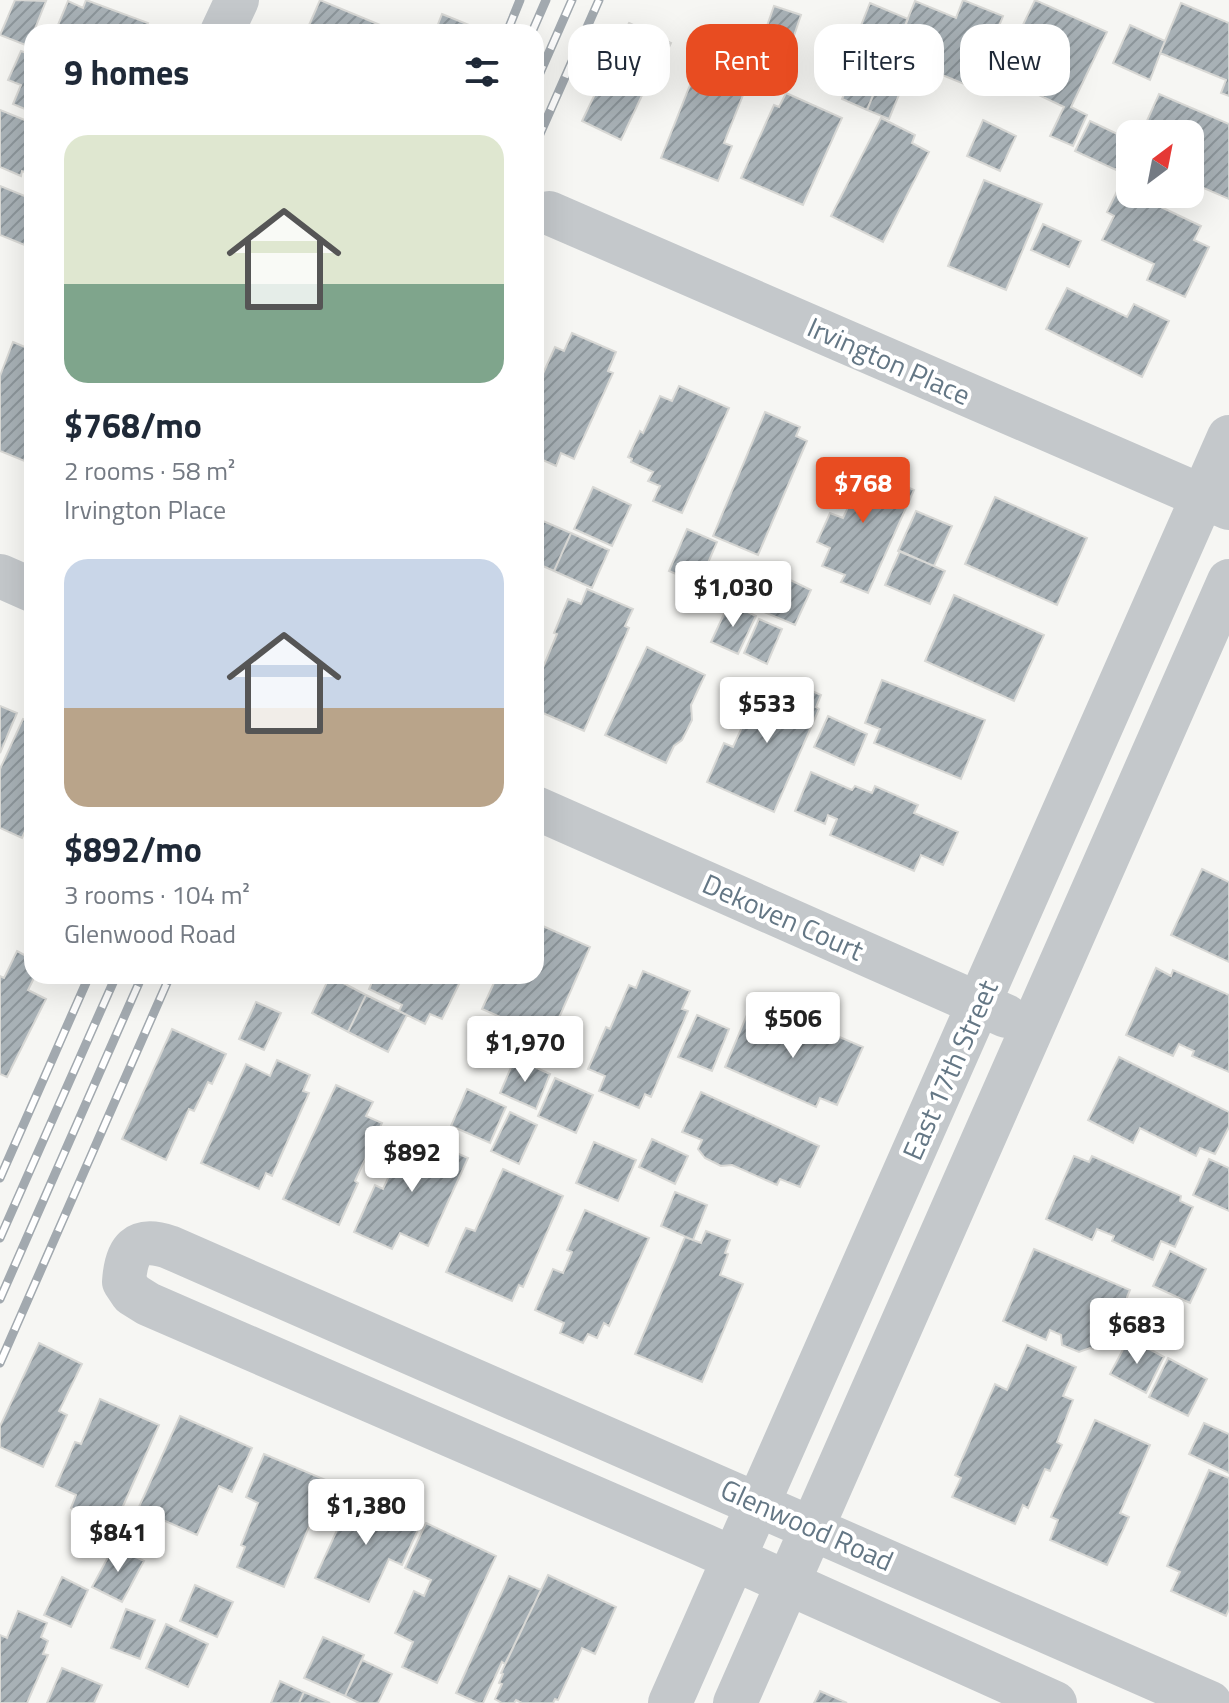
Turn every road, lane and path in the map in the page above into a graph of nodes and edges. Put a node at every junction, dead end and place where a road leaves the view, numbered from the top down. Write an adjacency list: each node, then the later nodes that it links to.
1 (237, 0): 2 (street)
2 (226, 24)
3 (549, 213): 5 (street, Irvington Place)
4 (1229, 437): 5 (street, East 17th Street)
5 (1216, 502): 10 (street, East 17th Street)
6 (0, 576): 8 (street)
7 (1229, 581): 11 (street, East 17th Street)
8 (24, 586)
9 (544, 812): 10 (street, Dekoven Court)
10 (979, 1004): 11 (street, Dekoven Court); 14 (street, East 17th Street)
11 (1031, 1027): 15 (street, East 17th Street)
12 (403, 1348): 13 (street); 13 (street, Glenwood Road); 14 (street, Glenwood Road)
13 (384, 1407): 16 (street, Glenwood Road)
14 (758, 1504): 15 (street, Glenwood Road); 16 (street, East 17th Street)
15 (812, 1527): 17 (street, East 17th Street); 21 (street, Glenwood Road)
16 (733, 1559): 17 (street, Glenwood Road); 18 (street, East 17th Street)
17 (787, 1584): 19 (street, East 17th Street); 20 (street, Glenwood Road)
18 (670, 1703)
19 (735, 1703)
20 (1055, 1703)
21 (1210, 1703)

